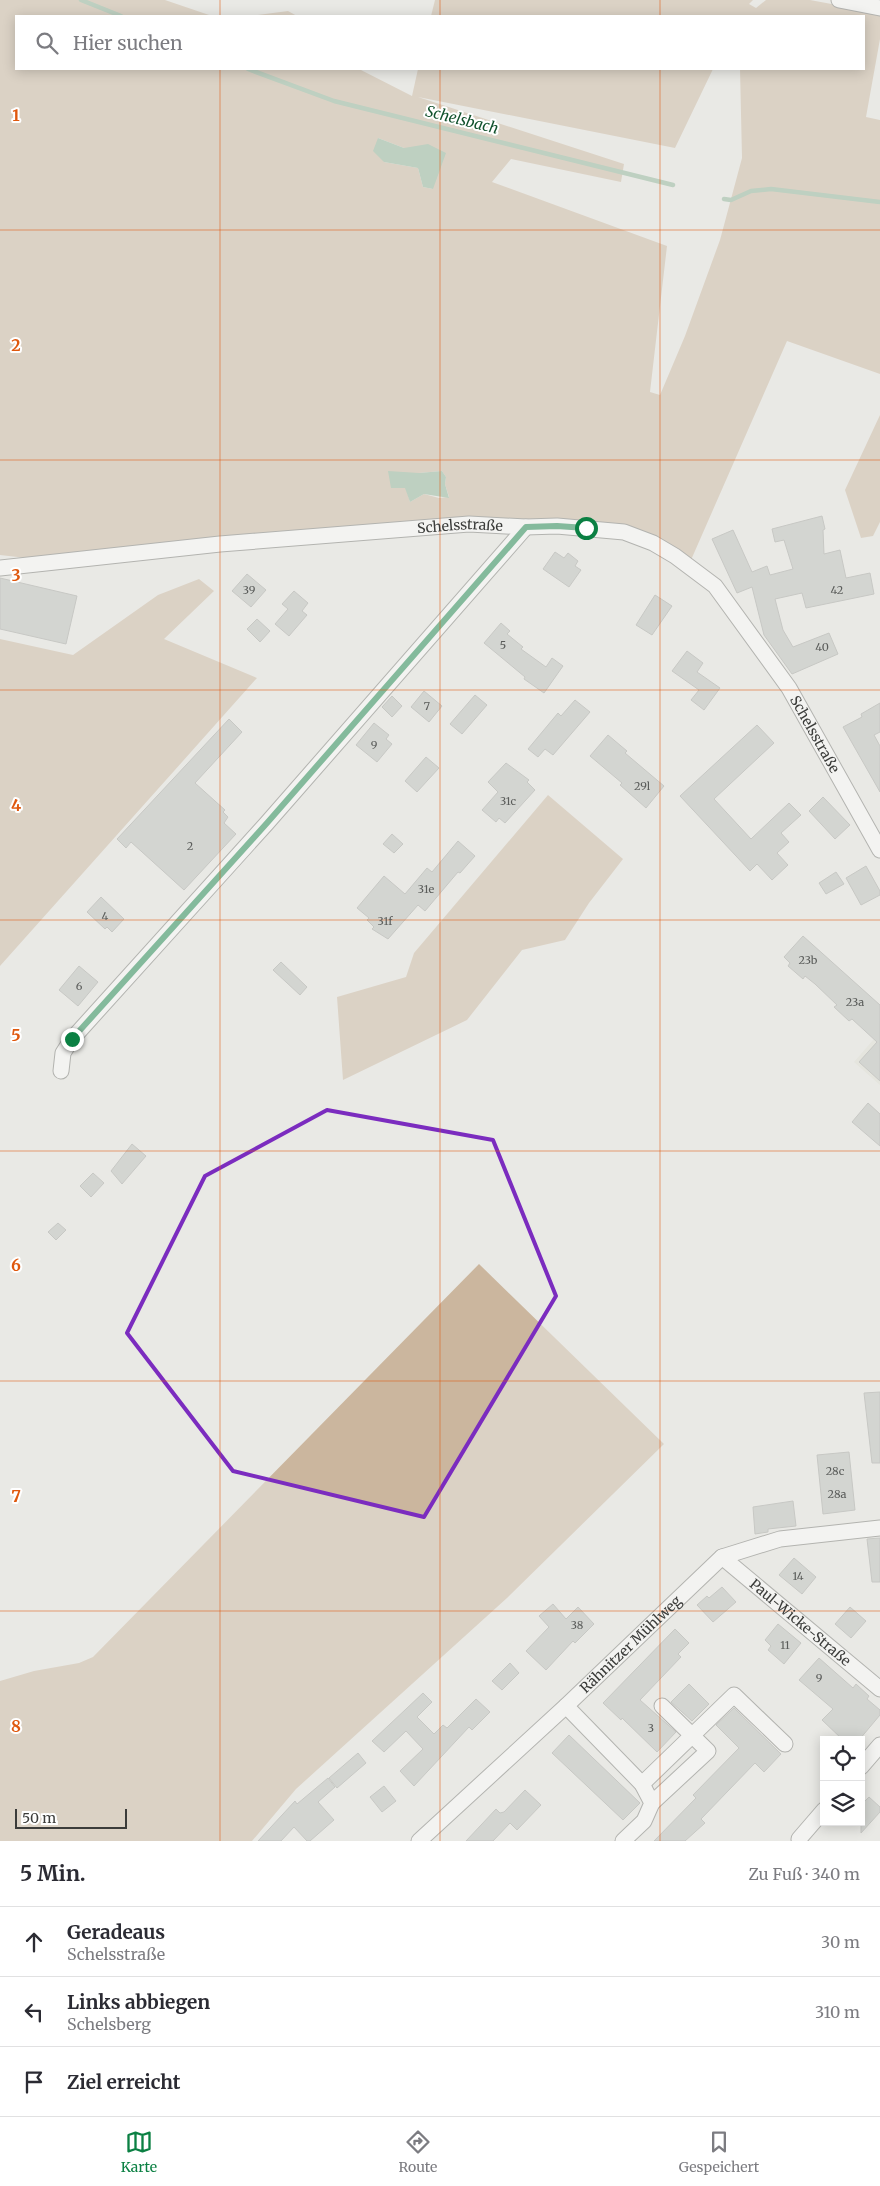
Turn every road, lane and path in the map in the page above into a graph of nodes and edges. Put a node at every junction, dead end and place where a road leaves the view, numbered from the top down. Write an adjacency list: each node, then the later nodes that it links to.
1 (839, 0): 2 (street)
2 (880, 8)
3 (526, 527): 4 (street, Schelsstraße); 5 (street, Schelsstraße); 6 (street)
4 (0, 568)
5 (880, 850)
6 (61, 1070)
7 (880, 1528): 8 (street, Rähnitzer Mühlweg)
8 (722, 1558): 9 (street, Paul-Wicke-Straße); 10 (street, Rähnitzer Mühlweg)
9 (880, 1689)
10 (566, 1706): 16 (street); 20 (street, Rähnitzer Mühlweg)
11 (662, 1706): 12 (street)
12 (693, 1736): 13 (street); 16 (street); 17 (street)
13 (785, 1744)
14 (880, 1745): 15 (street)
15 (865, 1762)
16 (642, 1784): 17 (street)
17 (652, 1802): 21 (street)
18 (820, 1815): 19 (street)
19 (799, 1839)
20 (419, 1841)
21 (623, 1841)

